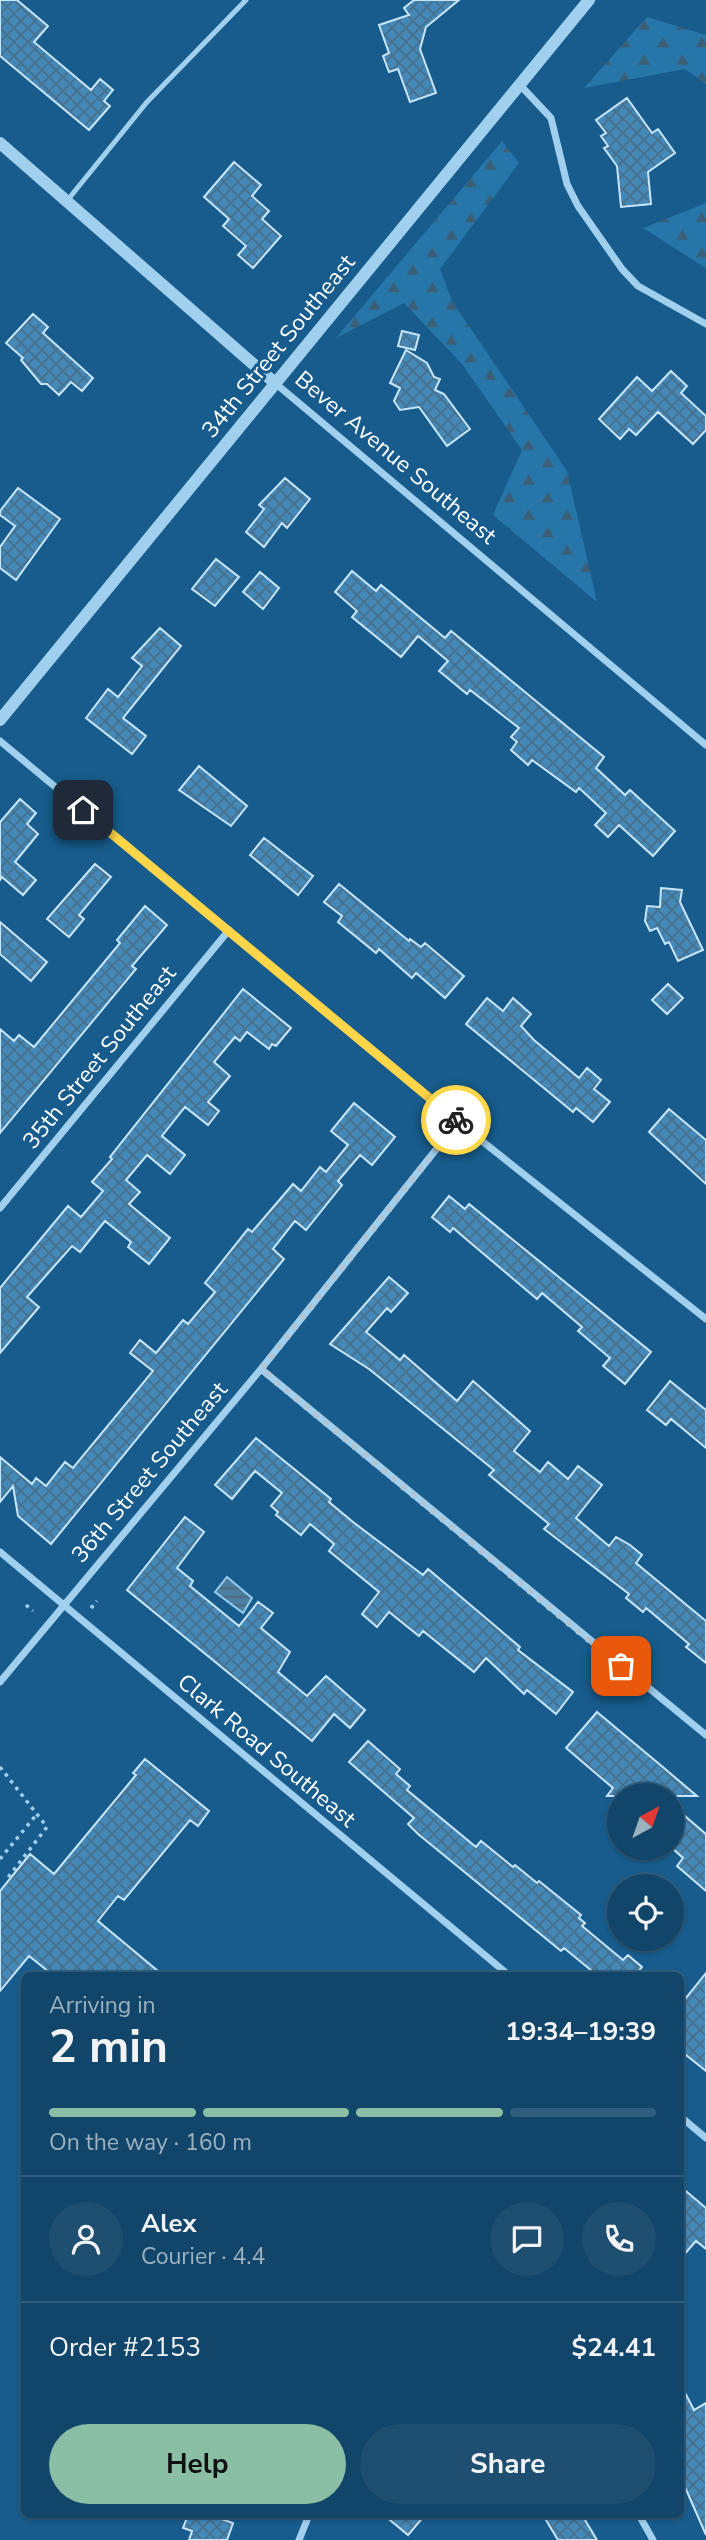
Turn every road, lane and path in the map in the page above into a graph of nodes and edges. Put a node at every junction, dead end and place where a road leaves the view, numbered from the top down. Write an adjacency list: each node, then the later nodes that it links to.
1 (246, 0): 5 (lane)
2 (589, 0): 3 (street, 34th Street Southeast)
3 (520, 85): 6 (street); 7 (street, 34th Street Southeast)
4 (0, 143): 5 (street, Bever Avenue Southeast)
5 (66, 202): 7 (street, Bever Avenue Southeast)
6 (706, 324)
7 (275, 383): 8 (street, 34th Street Southeast); 10 (street, Bever Avenue Southeast)
8 (0, 720)
9 (0, 741): 11 (street)
10 (706, 745)
11 (229, 930): 12 (street); 13 (street, 35th Street Southeast)
12 (458, 1122): 14 (street); 15 (street, 36th Street Southeast)
13 (0, 1208)
14 (706, 1320)
15 (261, 1369): 19 (street, 36th Street Southeast); 23 (street)
16 (0, 1552): 19 (street, Clark Road Southeast)
17 (97, 1601): 20 (path)
18 (26, 1605): 21 (path)
19 (63, 1606): 22 (street, 36th Street Southeast); 28 (street, Clark Road Southeast)
20 (91, 1608)
21 (33, 1611)
22 (0, 1682)
23 (706, 1735)
24 (0, 1767): 25 (path)
25 (37, 1814): 26 (path); 27 (path)
26 (0, 1859)
27 (6, 1880)
28 (505, 1972)
29 (684, 2120): 30 (street)
30 (706, 2138)
31 (308, 2518): 33 (street)
32 (641, 2518): 34 (street)
33 (299, 2540)
34 (653, 2540)

